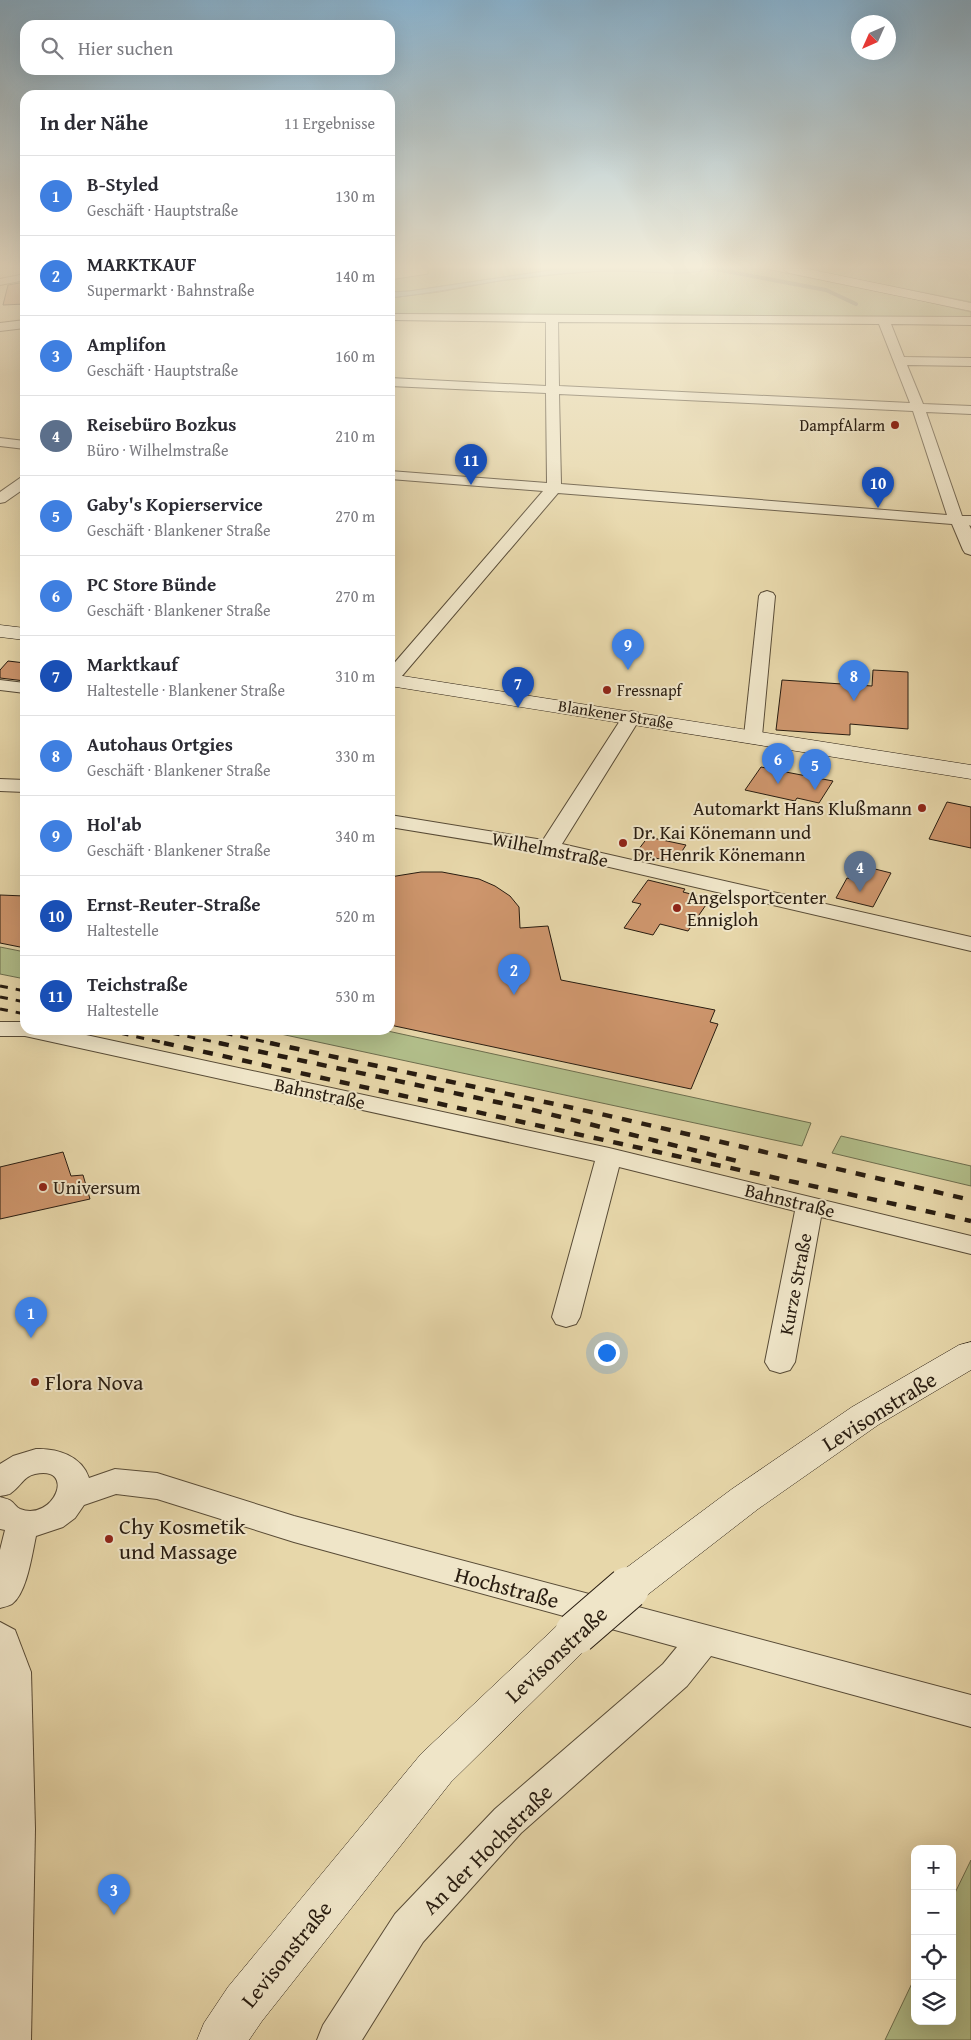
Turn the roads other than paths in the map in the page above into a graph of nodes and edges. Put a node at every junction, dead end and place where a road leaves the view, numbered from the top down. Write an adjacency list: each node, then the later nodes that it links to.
1 (552, 364): 4 (street)
2 (901, 364): 5 (street)
3 (395, 382): 4 (street)
4 (552, 390): 5 (street); 11 (street)
5 (918, 407): 6 (street); 14 (street)
6 (971, 410)
7 (0, 442): 8 (street)
8 (20, 444)
9 (395, 475): 11 (street)
10 (20, 485): 12 (street)
11 (554, 488): 14 (street); 19 (street)
12 (0, 500): 13 (street)
13 (17, 502)
14 (964, 520): 15 (street)
15 (971, 550)
16 (767, 596): 24 (street)
17 (0, 631): 18 (main road)
18 (20, 633)
19 (395, 673)
20 (395, 680): 23 (main road, Blankener Straße)
21 (0, 685): 22 (street)
22 (20, 687)
23 (632, 717): 24 (main road, Blankener Straße); 29 (street)
24 (753, 736): 25 (main road, Blankener Straße)
25 (971, 772)
26 (0, 785): 27 (street)
27 (20, 786)
28 (395, 822): 29 (street, Wilhelmstraße)
29 (549, 846): 30 (street, Wilhelmstraße)
30 (971, 944)
31 (0, 1029): 32 (street)
32 (20, 1029)
33 (53, 1035): 34 (street, Bahnstraße)
34 (609, 1156): 35 (street, Bahnstraße); 37 (street)
35 (810, 1206): 36 (street, Bahnstraße); 39 (street, Kurze Straße)
36 (971, 1245)
37 (566, 1317)
38 (971, 1354): 48 (main road, Levisonstraße, bridge)
39 (780, 1362)
40 (5, 1469): 41 (street)
41 (74, 1496): 42 (street); 45 (street, Hochstraße)
42 (12, 1516): 43 (street)
43 (0, 1594)
44 (0, 1638): 47 (street)
45 (704, 1639): 46 (street, Hochstraße); 49 (street, An der Hochstraße)
46 (971, 1711)
47 (10, 2040)
48 (221, 2040)
49 (338, 2040)

